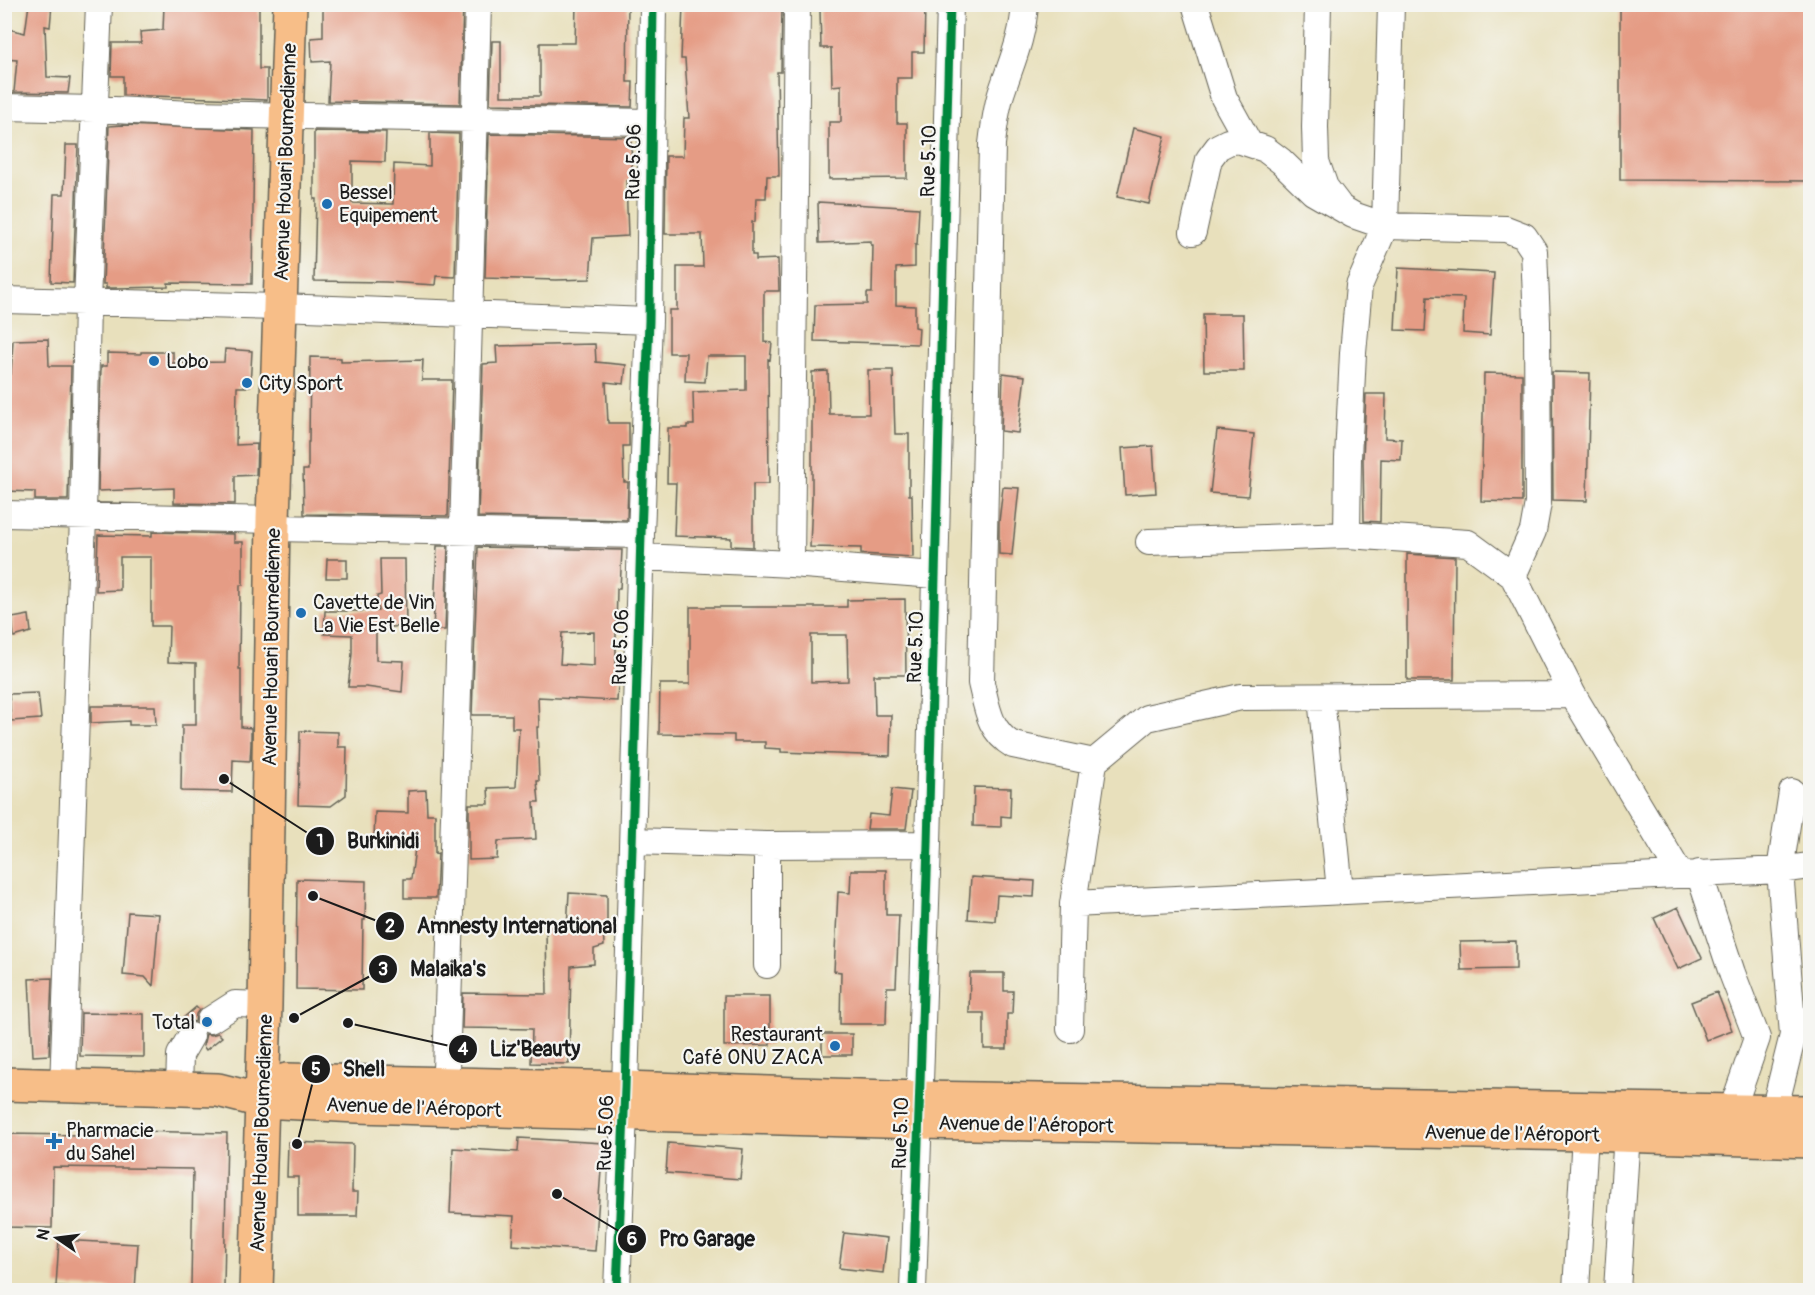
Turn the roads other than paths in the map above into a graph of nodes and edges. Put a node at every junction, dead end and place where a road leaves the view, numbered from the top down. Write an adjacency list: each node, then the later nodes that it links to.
1 (99, 4): 12 (street)
2 (290, 4): 13 (main road, Avenue Houari Boumedienne)
3 (477, 4): 14 (street)
4 (653, 4): 15 (street, Rue 5.06)
5 (797, 4): 32 (street)
6 (950, 4): 33 (street, Rue 5.10)
7 (1025, 4): 37 (street)
8 (1195, 4): 16 (street)
9 (1318, 4): 17 (street)
10 (1391, 4): 18 (street)
11 (4, 107): 12 (street)
12 (95, 109): 13 (street); 21 (street)
13 (286, 115): 14 (street); 22 (main road, Avenue Houari Boumedienne)
14 (474, 119): 15 (street); 23 (street)
15 (652, 122): 24 (street, Rue 5.06)
16 (1249, 143): 17 (street); 19 (street)
17 (1342, 209): 18 (street)
18 (1385, 226): 29 (street); 34 (street)
19 (1193, 232)
20 (4, 300): 21 (street)
21 (87, 302): 22 (street); 26 (street)
22 (280, 307): 23 (street); 27 (main road, Avenue Houari Boumedienne)
23 (468, 315): 24 (street); 28 (street)
24 (650, 321): 31 (street, Rue 5.06)
25 (4, 514): 26 (street)
26 (83, 517): 27 (street); 51 (street)
27 (274, 524): 28 (street); 48 (main road, Avenue Houari Boumedienne)
28 (463, 532): 31 (street); 54 (street)
29 (1347, 534): 30 (street); 34 (street)
30 (1149, 542)
31 (641, 546): 32 (street); 39 (street, Rue 5.06)
32 (791, 564): 33 (street)
33 (935, 575): 40 (street, Rue 5.10)
34 (1513, 576): 35 (street)
35 (1573, 695): 36 (street); 44 (street)
36 (1322, 697): 37 (street); 45 (street)
37 (1094, 762): 46 (street)
38 (1792, 792): 43 (street)
39 (633, 841): 41 (street); 55 (street, Rue 5.06)
40 (928, 844): 41 (street); 56 (street, Rue 5.10)
41 (767, 845): 47 (street)
42 (1810, 866): 43 (street)
43 (1780, 870): 44 (street); 61 (street)
44 (1690, 874): 45 (street); 57 (street)
45 (1340, 891): 46 (street)
46 (1073, 904): 49 (street)
47 (767, 964)
48 (266, 1005): 52 (street); 53 (main road, Avenue Houari Boumedienne)
49 (1070, 1029)
50 (4, 1084): 51 (main road, Avenue de l'Aéroport)
51 (63, 1087): 52 (main road, Avenue de l'Aéroport)
52 (179, 1089): 53 (main road, Avenue de l'Aéroport)
53 (262, 1090): 54 (main road, Avenue de l'Aéroport); 63 (main road, Avenue Houari Boumedienne)
54 (446, 1096): 55 (main road, Avenue de l'Aéroport)
55 (624, 1101): 56 (main road, Avenue de l'Aéroport); 64 (street, Rue 5.06)
56 (919, 1110): 59 (main road, Avenue de l'Aéroport); 65 (street, Rue 5.10)
57 (1732, 1110): 60 (main road, Avenue de l'Aéroport); 61 (main road, Avenue de l'Aéroport)
58 (1810, 1112): 61 (main road, Avenue de l'Aéroport)
59 (1586, 1121): 60 (main road, Avenue de l'Aéroport); 66 (street)
60 (1628, 1122): 61 (main road, Avenue de l'Aéroport); 67 (street)
61 (1774, 1125): 62 (main road, Avenue de l'Aéroport)
62 (1810, 1141)
63 (256, 1290)
64 (617, 1290)
65 (913, 1290)
66 (1576, 1290)
67 (1617, 1290)

